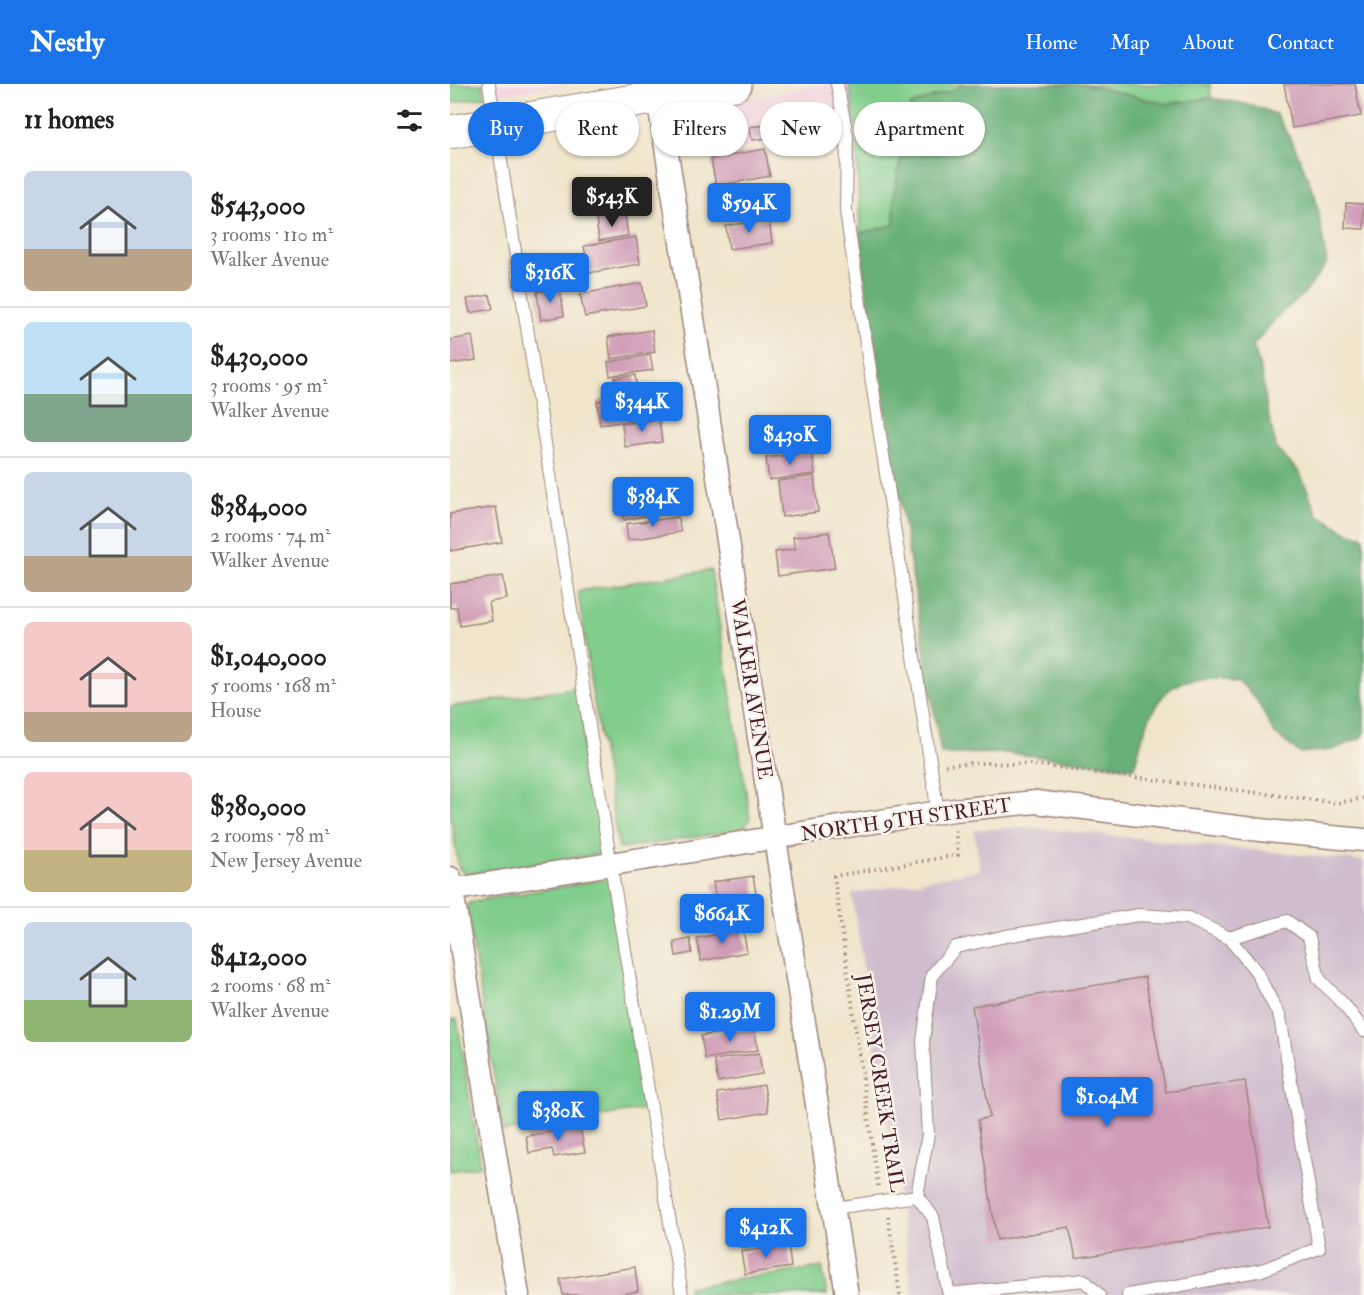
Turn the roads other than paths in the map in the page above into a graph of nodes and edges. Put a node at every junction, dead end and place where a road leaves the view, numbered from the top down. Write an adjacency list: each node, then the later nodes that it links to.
1 (489, 84): 5 (lane)
2 (735, 84): 4 (street)
3 (837, 84): 10 (lane)
4 (657, 90): 6 (street); 11 (street, WALKER AVENUE)
5 (492, 102)
6 (544, 113)
7 (468, 128): 8 (street)
8 (450, 132)
9 (501, 156): 13 (lane)
10 (938, 813): 11 (street, NORTH 9TH STREET); 12 (street, NORTH 9TH STREET)
11 (776, 838): 13 (street, NORTH 9TH STREET); 18 (street, WALKER AVENUE)
12 (1364, 840)
13 (611, 866): 14 (street, NORTH 9TH STREET); 20 (lane)
14 (451, 886): 19 (street)
15 (1229, 938): 16 (lane); 17 (lane); 24 (lane)
16 (1364, 1031)
17 (917, 1196): 18 (lane); 22 (lane)
18 (834, 1208): 21 (street, WALKER AVENUE)
19 (518, 1295)
20 (682, 1295)
21 (847, 1295)
22 (949, 1295): 23 (lane)
23 (1099, 1295)
24 (1128, 1295)

